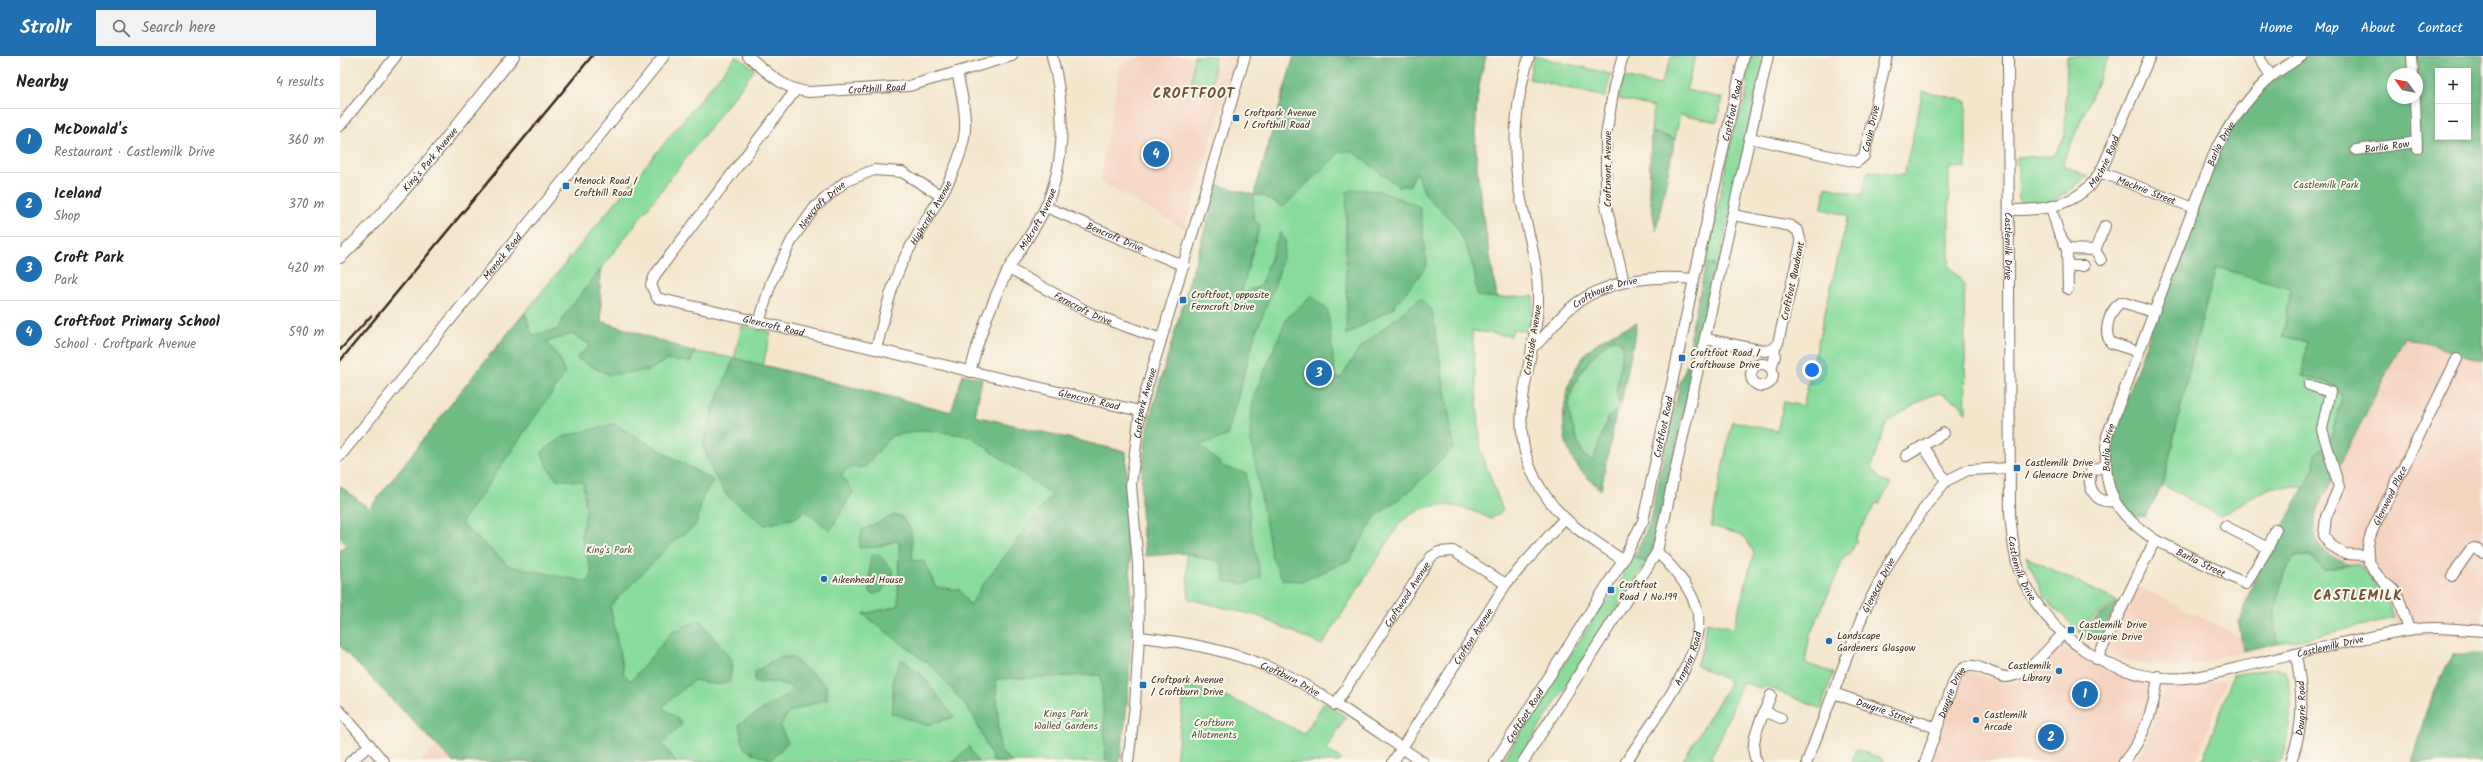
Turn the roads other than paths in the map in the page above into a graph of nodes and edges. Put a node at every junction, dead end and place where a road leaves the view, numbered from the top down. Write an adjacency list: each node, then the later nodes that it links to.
1 (396, 56): 23 (street)
2 (513, 56): 36 (main road, King's Park Avenue)
3 (664, 56): 60 (street, Menock Road)
4 (748, 56): 21 (street)
5 (1012, 56): 19 (street, Crofthill Road)
6 (1052, 56): 28 (street, Midcroft Avenue)
7 (1245, 56): 38 (street, Croftpark Avenue)
8 (1529, 56): 49 (street, Croftside Avenue)
9 (1623, 56): 43 (street, Croftmont Avenue)
10 (1744, 56): 42 (street, Croftfoot Road)
11 (1768, 56): 24 (street)
12 (1887, 56): 24 (street, Cavin Drive)
13 (2008, 56): 31 (street, Castlemilk Drive)
14 (2150, 56): 26 (street, Machrie Road)
15 (2258, 56): 20 (street)
16 (2302, 56): 20 (street, Barlia Drive)
17 (2412, 56): 18 (street)
18 (2413, 68)
19 (957, 72): 21 (street, Crofthill Road); 27 (street, Highcroft Avenue)
20 (2271, 76): 30 (street, Barlia Drive)
21 (795, 91): 46 (street, Glencroft Road)
22 (2415, 104): 25 (street, Barlia Row)
23 (340, 126)
24 (1750, 138): 32 (street)
25 (2356, 150)
26 (2100, 172): 29 (street, Machrie Road); 30 (street, Machrie Street)
27 (940, 194): 46 (street, Newcroft Drive); 50 (street, Highcroft Avenue)
28 (1046, 206): 38 (street, Bencroft Drive); 41 (street, Midcroft Avenue)
29 (2051, 207): 31 (street, Machrie Road); 34 (street)
30 (2194, 208): 45 (street, Barlia Drive)
31 (2009, 210): 63 (street, Castlemilk Drive)
32 (1733, 215): 48 (street); 51 (street, Croftfoot Quadrant)
33 (2105, 226): 35 (street)
34 (2067, 249): 35 (street); 39 (street)
35 (2095, 250): 37 (street)
36 (340, 257)
37 (2101, 260)
38 (1184, 266): 47 (street, Croftpark Avenue)
39 (2068, 266): 40 (street); 44 (street)
40 (2084, 266)
41 (1009, 269): 47 (street, Ferncroft Drive); 55 (street, Midcroft Avenue)
42 (1694, 279): 43 (street, Crofthouse Drive); 74 (street, Croftfoot Road)
43 (1624, 282): 49 (street, Crofthouse Drive)
44 (2068, 289)
45 (2153, 312): 52 (street, Barlia Drive); 52 (street)
46 (759, 323): 50 (street, Glencroft Road)
47 (1161, 339): 57 (street, Croftpark Avenue)
48 (1706, 339): 51 (street); 71 (street)
49 (1532, 346): 66 (street, Croftside Avenue)
50 (876, 349): 55 (street, Glencroft Road)
51 (1774, 349): 54 (street, Croftfoot Quadrant)
52 (2139, 352): 62 (street, Barlia Drive)
53 (2457, 359): 73 (street, Glenwood Place)
54 (1771, 369)
55 (970, 372): 57 (street, Glencroft Road)
56 (2309, 385): 73 (street)
57 (1140, 411): 80 (street, Croftpark Avenue)
58 (1944, 433): 59 (street)
59 (1924, 446): 61 (street); 64 (street)
60 (340, 456)
61 (1906, 456)
62 (2104, 466): 65 (street, Barlia Drive); 65 (street)
63 (2010, 468): 64 (street, Glenacre Drive); 79 (street, Castlemilk Drive)
64 (1946, 481): 84 (street, Glenacre Drive)
65 (2114, 501): 69 (street, Barlia Drive)
66 (1564, 519): 74 (street, Croftside Avenue); 76 (street, Crofton Avenue)
67 (2225, 526): 70 (street)
68 (2276, 528): 70 (street)
69 (2155, 540): 70 (street, Barlia Street); 82 (street)
70 (2268, 548)
71 (1657, 552): 99 (street); 100 (street, Arnprior Road)
72 (2483, 553): 75 (street)
73 (2366, 555): 77 (street)
74 (1623, 560): 98 (street, Croftfoot Road)
75 (2452, 576)
76 (1506, 584): 86 (street, Croftwood Avenue); 92 (street, Crofton Avenue)
77 (2409, 630): 78 (street, Castlemilk Drive); 81 (street, Castlemilk Drive)
78 (2483, 631)
79 (2064, 634): 82 (street, Castlemilk Drive); 90 (street, Dougrie Drive)
80 (1139, 637): 86 (street, Croftburn Drive); 95 (street, Croftpark Avenue)
81 (2296, 654): 83 (street, Castlemilk Drive); 105 (street, Dougrie Road)
82 (2097, 659): 83 (street, Castlemilk Drive)
83 (2158, 676): 104 (street)
84 (1833, 693): 90 (street, Dougrie Street); 102 (street, Glenacre Drive)
85 (1772, 695): 88 (street)
86 (1335, 705): 92 (street, Croftburn Drive)
87 (340, 711): 91 (street)
88 (1765, 712): 89 (street); 101 (street)
89 (1781, 718)
90 (1937, 728): 103 (street, Dougrie Drive)
91 (370, 745): 93 (street); 94 (street)
92 (1402, 748): 96 (street, Crofton Avenue); 97 (street, Croftburn Drive)
93 (350, 762)
94 (384, 762)
95 (1128, 762)
96 (1393, 762)
97 (1424, 762)
98 (1495, 762)
99 (1523, 762)
100 (1626, 762)
101 (1756, 762)
102 (1807, 762)
103 (1926, 762)
104 (2124, 762)
105 (2291, 762)

